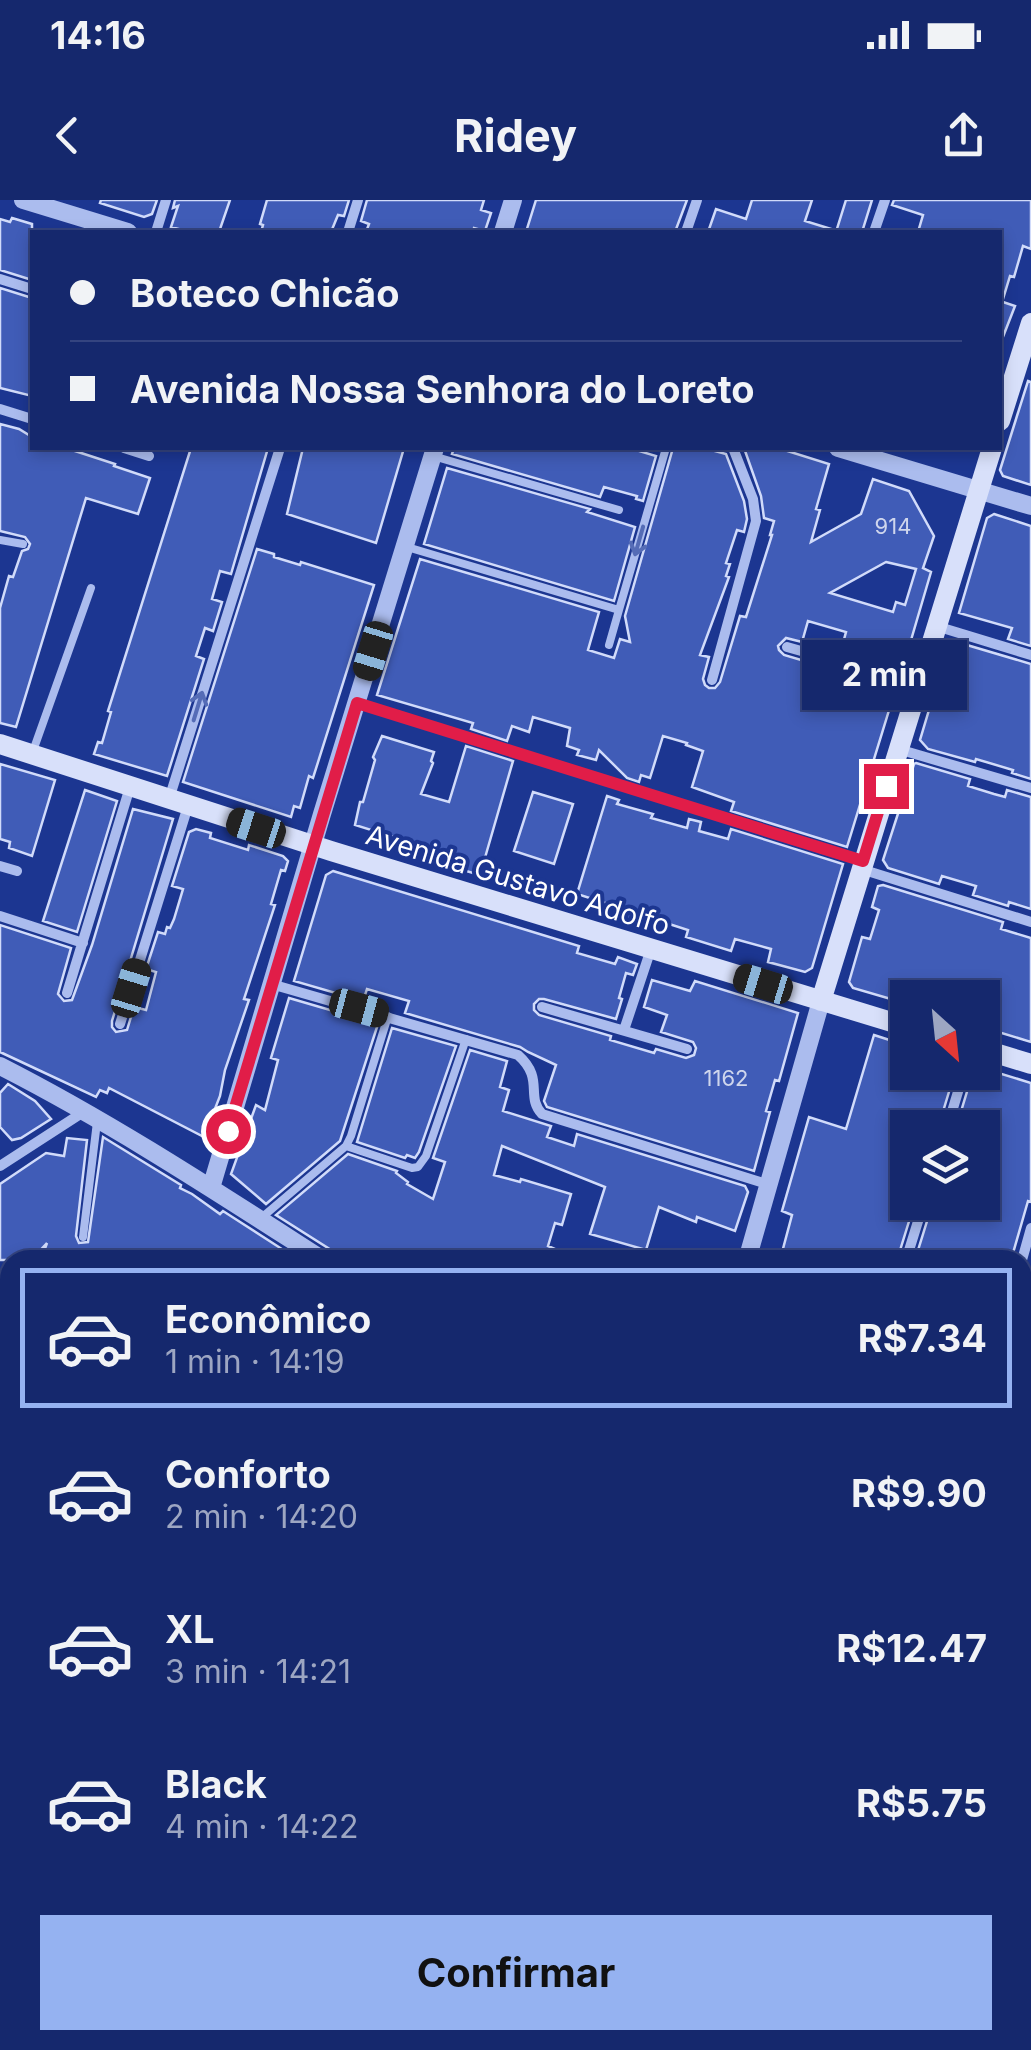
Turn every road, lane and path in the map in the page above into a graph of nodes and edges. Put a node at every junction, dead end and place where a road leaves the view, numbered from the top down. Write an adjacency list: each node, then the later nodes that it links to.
1 (22, 200): 7 (street)
2 (166, 200): 8 (street)
3 (358, 200): 9 (street)
4 (513, 200): 10 (street)
5 (697, 200): 11 (street)
6 (885, 200): 12 (street)
7 (121, 230)
8 (157, 230)
9 (349, 230)
10 (504, 230)
11 (687, 230)
12 (875, 230)
13 (0, 279): 14 (street)
14 (30, 288)
15 (1031, 323): 16 (main road)
16 (1025, 363): 18 (main road)
17 (0, 409): 19 (street)
18 (1002, 415)
19 (30, 418)
20 (130, 450): 27 (street)
21 (279, 450): 48 (street, one-way to 21)
22 (665, 450): 35 (lane, one-way to 35)
23 (733, 450): 40 (street)
24 (845, 450): 28 (street)
25 (991, 450): 28 (main road)
26 (434, 452): 30 (lane); 33 (street)
27 (149, 456)
28 (978, 490): 29 (street); 36 (main road)
29 (1031, 506)
30 (618, 510)
31 (0, 540): 32 (lane)
32 (23, 544)
33 (404, 547): 35 (lane); 42 (street)
34 (92, 588): 45 (lane)
35 (619, 610): 37 (lane)
36 (936, 626): 39 (street); 41 (main road)
37 (609, 645)
38 (788, 647): 41 (street)
39 (1031, 655)
40 (712, 680)
41 (918, 684): 44 (main road)
42 (357, 703): 49 (street); 50 (street)
43 (0, 744): 45 (main road, Avenida Gustavo Adolfo)
44 (898, 749): 47 (street); 50 (main road)
45 (32, 755): 46 (main road, Avenida Gustavo Adolfo)
46 (130, 787): 48 (main road, Avenida Gustavo Adolfo); 55 (street)
47 (1031, 788)
48 (178, 803): 49 (main road, Avenida Gustavo Adolfo); 63 (street)
49 (313, 846): 56 (main road, Avenida Gustavo Adolfo); 57 (street)
50 (862, 865): 54 (street); 59 (main road)
51 (0, 866): 52 (street)
52 (17, 871)
53 (0, 916): 55 (street)
54 (1031, 922)
55 (83, 943): 58 (street)
56 (651, 949): 59 (main road, Avenida Gustavo Adolfo); 64 (street)
57 (272, 984): 61 (street); 74 (street)
58 (66, 993)
59 (821, 1002): 62 (main road, Avenida Gustavo Adolfo); 73 (street)
60 (542, 1007): 64 (street)
61 (388, 1016): 65 (street); 71 (lane)
62 (890, 1022)
63 (120, 1024)
64 (624, 1030): 66 (street)
65 (466, 1039): 71 (lane); 73 (street)
66 (687, 1050)
67 (1000, 1055): 68 (main road)
68 (1031, 1064)
69 (0, 1066): 70 (street)
70 (92, 1114): 72 (street); 74 (street); 77 (lane)
71 (346, 1146): 75 (lane)
72 (2, 1161)
73 (770, 1185): 79 (street)
74 (211, 1188): 75 (street)
75 (260, 1220): 78 (street)
76 (918, 1220): 80 (street)
77 (83, 1236)
78 (306, 1250)
79 (750, 1250)
80 (909, 1250)

